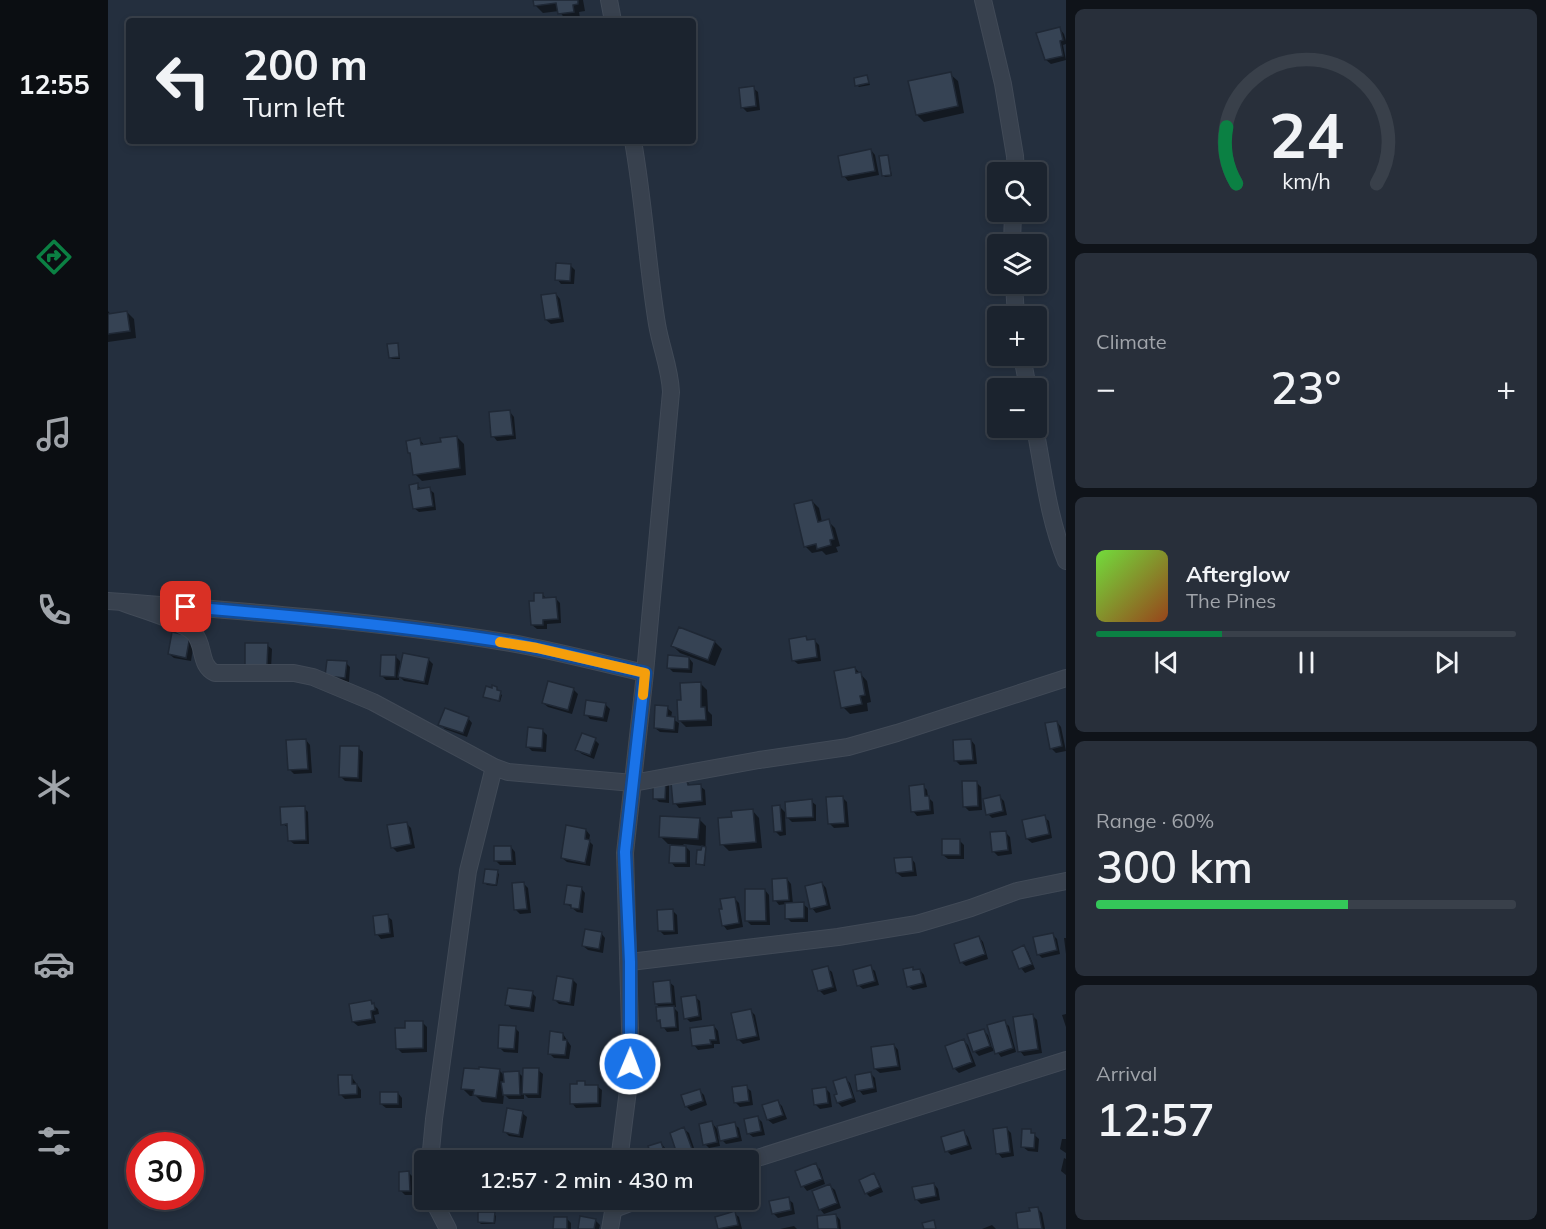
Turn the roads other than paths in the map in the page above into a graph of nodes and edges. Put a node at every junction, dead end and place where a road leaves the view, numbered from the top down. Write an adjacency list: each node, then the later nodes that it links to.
1 (609, 0): 3 (street)
2 (983, 0): 5 (street)
3 (612, 18)
4 (634, 144): 9 (street)
5 (1015, 162)
6 (1037, 438): 7 (street)
7 (1066, 561)
8 (114, 602): 9 (street); 11 (street)
9 (645, 673): 12 (street)
10 (1066, 678): 12 (street)
11 (494, 767): 12 (street); 16 (street)
12 (633, 783): 14 (street)
13 (1066, 881): 14 (street)
14 (630, 962): 17 (street)
15 (1062, 1063): 18 (street)
16 (431, 1150)
17 (620, 1150)
18 (759, 1158)
19 (438, 1210): 21 (street)
20 (613, 1210): 22 (street)
21 (448, 1229)
22 (610, 1229)

